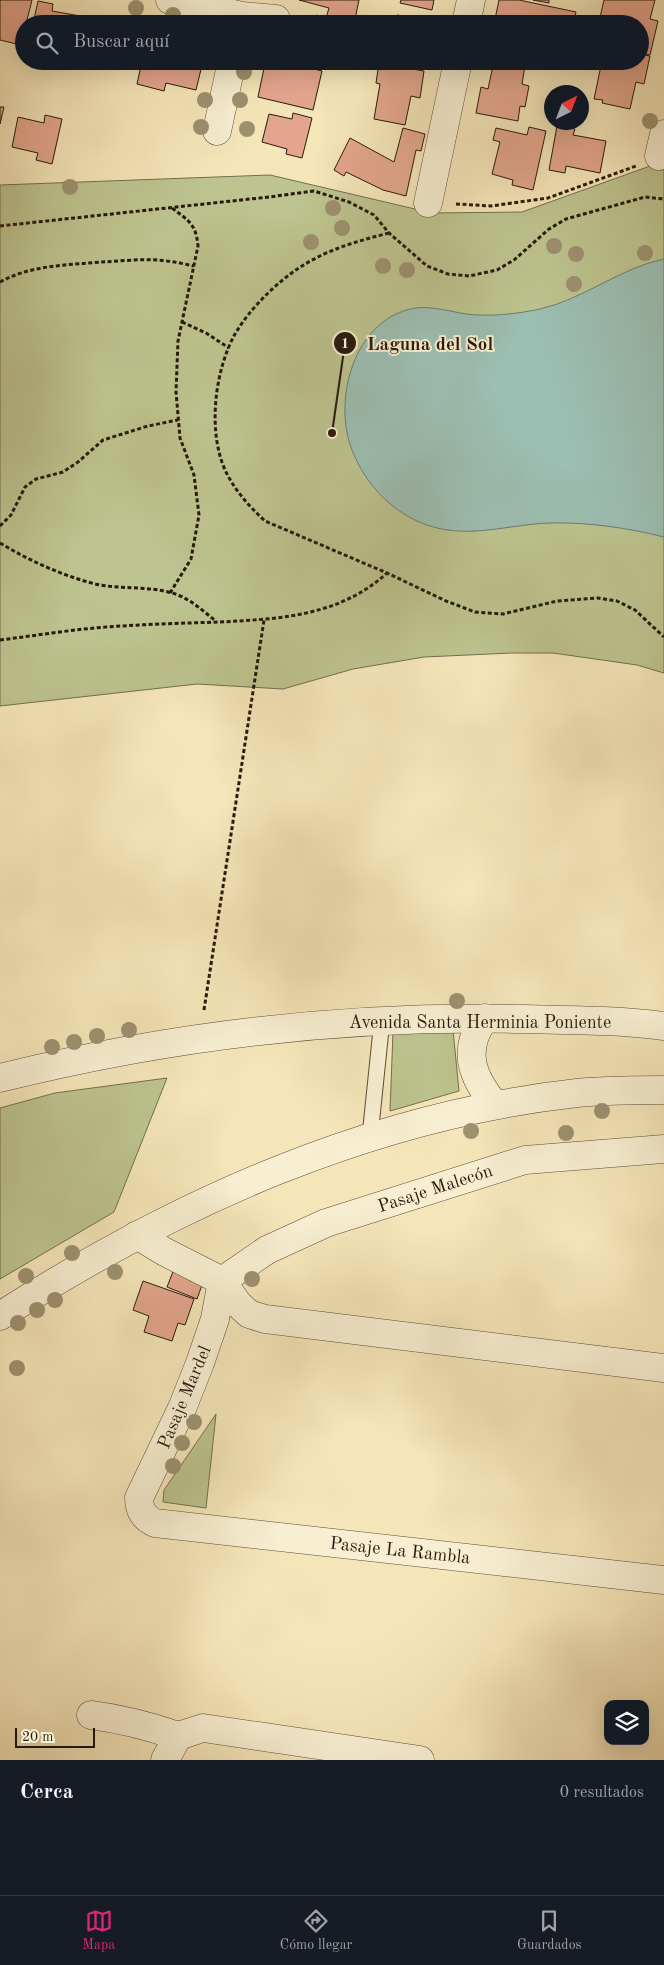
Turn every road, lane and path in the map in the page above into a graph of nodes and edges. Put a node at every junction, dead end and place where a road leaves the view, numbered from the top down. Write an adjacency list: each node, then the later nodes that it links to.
1 (170, 0): 3 (street)
2 (471, 0): 4 (street)
3 (223, 15)
4 (468, 15)
5 (230, 70): 7 (street)
6 (456, 70): 10 (street)
7 (217, 131)
8 (662, 145): 10 (path)
9 (664, 199): 13 (path)
10 (428, 202)
11 (172, 208): 12 (path); 13 (path); 14 (path)
12 (0, 226)
13 (390, 233): 17 (path)
14 (194, 266): 15 (path); 16 (path)
15 (0, 282)
16 (182, 322): 17 (path); 18 (path)
17 (229, 348): 21 (path)
18 (178, 420): 19 (path); 22 (path)
19 (0, 526)
20 (0, 543): 22 (path)
21 (387, 573): 23 (path); 25 (path)
22 (170, 593): 24 (path)
23 (264, 620): 24 (path); 27 (path)
24 (217, 622): 26 (path)
25 (664, 637)
26 (0, 640)
27 (204, 1010)
28 (485, 1018): 29 (street, Avenida Santa Herminia Poniente); 30 (street, Avenida Santa Herminia Poniente); 33 (street)
29 (382, 1020): 31 (street, Avenida Santa Herminia Poniente); 34 (lane)
30 (664, 1026)
31 (0, 1078)
32 (664, 1090): 33 (street)
33 (495, 1105): 34 (street)
34 (370, 1136): 36 (street)
35 (664, 1149): 37 (street, Pasaje Malecón)
36 (138, 1235): 37 (street); 38 (street)
37 (222, 1281): 39 (street); 40 (street, Pasaje Mardel)
38 (0, 1316)
39 (664, 1368)
40 (141, 1510): 41 (street, Pasaje La Rambla)
41 (664, 1580)
42 (91, 1715): 43 (street)
43 (178, 1736): 44 (street); 45 (street)
44 (164, 1760)
45 (420, 1760)

